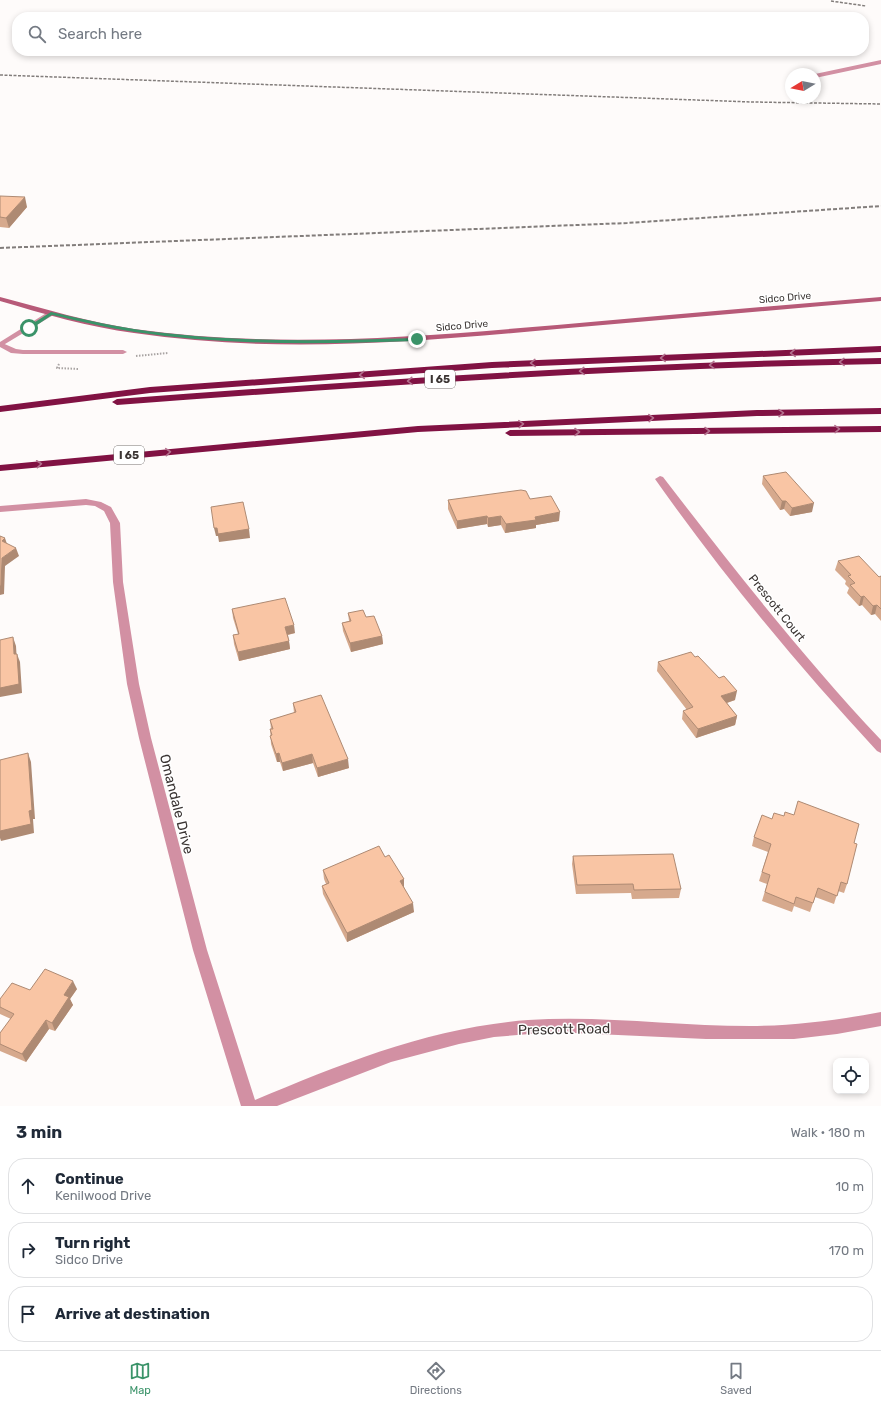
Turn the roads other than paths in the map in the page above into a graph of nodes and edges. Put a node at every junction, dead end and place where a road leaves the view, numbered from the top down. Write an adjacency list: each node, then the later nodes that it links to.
1 (881, 62): 2 (street)
2 (821, 75)
3 (0, 299): 5 (main road, Sidco Drive)
4 (881, 299): 5 (main road, Sidco Drive)
5 (51, 314): 6 (street)
6 (1, 345): 8 (street)
7 (881, 349): 10 (highway, one-way to 10)
8 (123, 352)
9 (881, 361): 10 (highway, I 65, one-way to 10)
10 (0, 410)
11 (881, 411): 13 (highway, I 65, one-way to 11)
12 (881, 429): 13 (highway, one-way to 12)
13 (259, 443): 14 (highway, I 65, one-way to 13)
14 (0, 468)
15 (660, 479): 17 (street, Prescott Court)
16 (0, 509): 19 (street, Omandale Drive)
17 (881, 748)
18 (881, 1019): 20 (street, Prescott Road)
19 (249, 1106)
20 (258, 1106)

